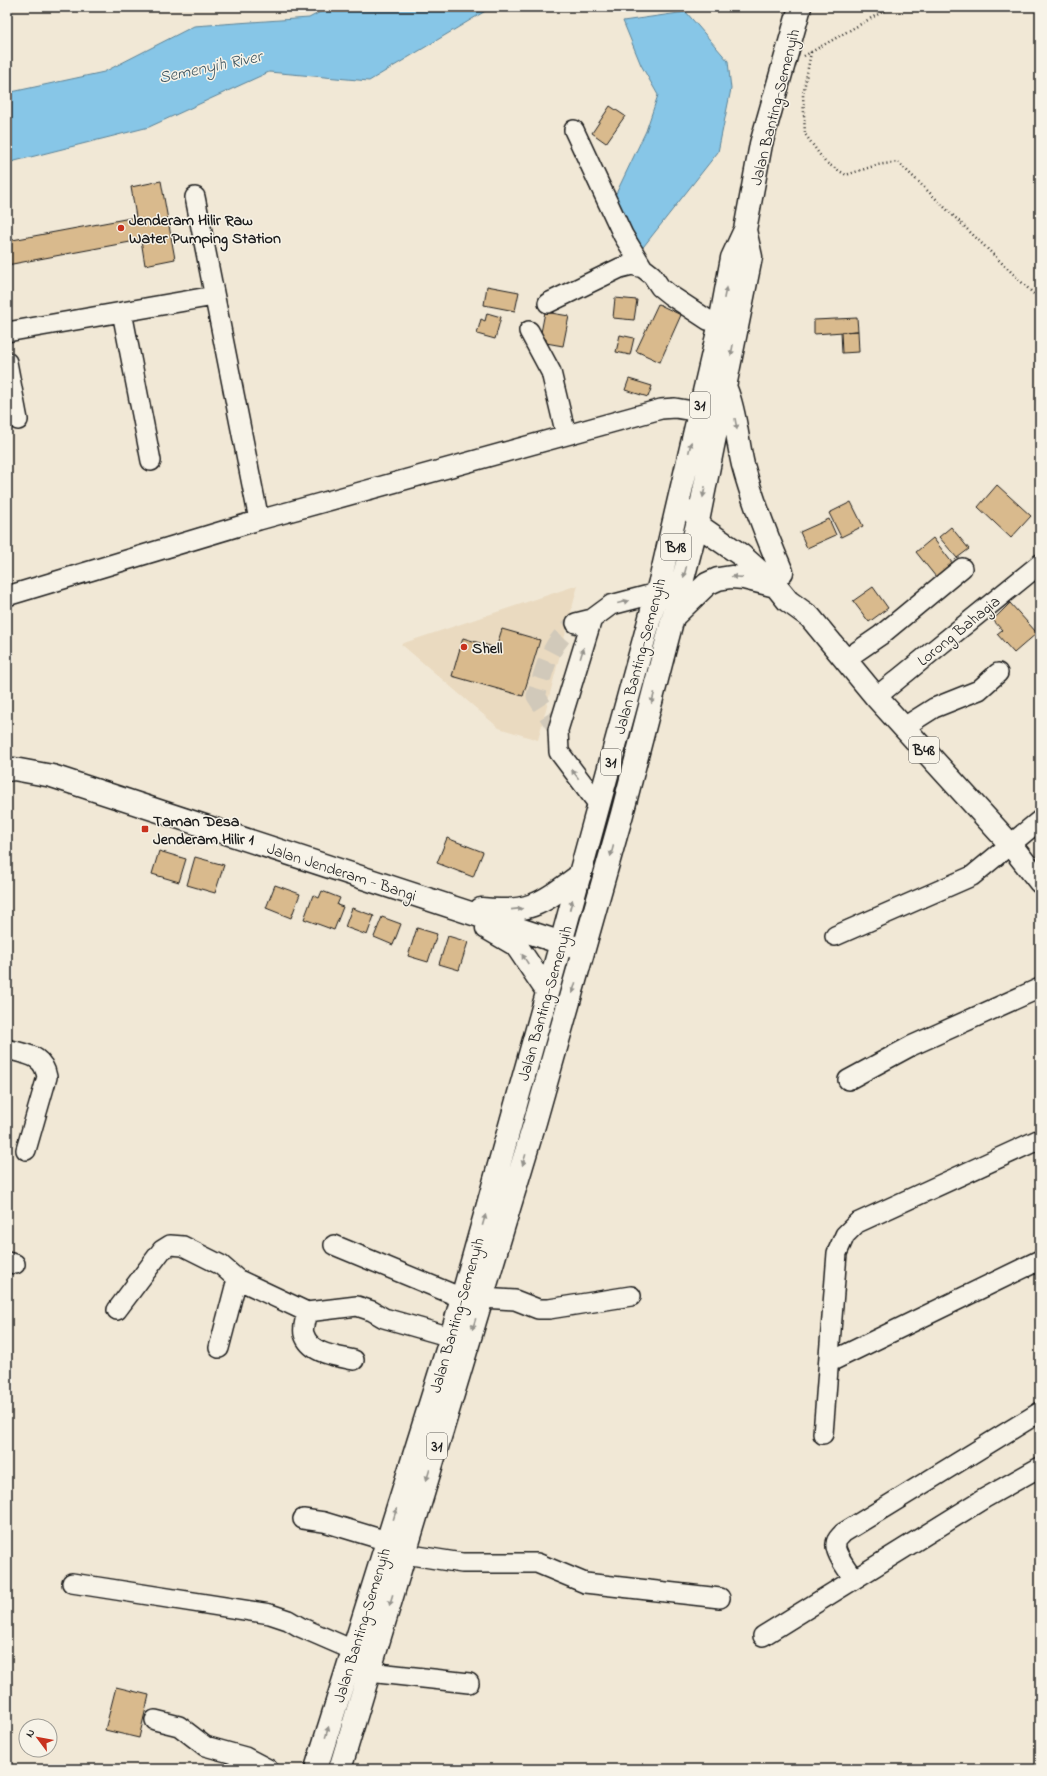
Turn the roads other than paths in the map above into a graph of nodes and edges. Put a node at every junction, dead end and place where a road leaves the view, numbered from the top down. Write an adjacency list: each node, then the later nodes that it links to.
1 (800, 7): 4 (main road, Jalan Banting-Semenyih / 31)
2 (574, 130): 5 (street)
3 (195, 196): 6 (street)
4 (744, 230): 9 (main road, Jalan Banting-Semenyih / 31, one-way to 4); 13 (main road, Jalan Banting-Semenyih / 31, one-way to 13)
5 (643, 268): 7 (street); 9 (street)
6 (214, 296): 8 (street); 19 (street)
7 (548, 303)
8 (122, 312): 11 (street); 17 (street)
9 (720, 323): 14 (main road, Jalan Banting-Semenyih / 31)
10 (529, 331): 16 (street)
11 (7, 332)
12 (7, 362): 15 (street)
13 (725, 386): 20 (main road, Jalan Banting-Semenyih / 31, one-way to 20); 23 (main road, one-way to 23)
14 (699, 412): 16 (street); 18 (main road, Jalan Banting-Semenyih / 31, one-way to 14)
15 (18, 420)
16 (566, 435): 19 (street)
17 (151, 461)
18 (682, 480): 20 (main road, B18); 24 (main road, Jalan Banting-Semenyih / 31)
19 (259, 520): 25 (street)
20 (698, 521): 23 (main road, B48); 24 (main road, B18); 26 (main road, Jalan Banting-Semenyih / 31, one-way to 26)
21 (1040, 564): 29 (street, Lorong Bahagia)
22 (962, 568): 27 (street)
23 (779, 579): 26 (main road, one-way to 26); 27 (main road, B48)
24 (659, 587): 32 (main road, Jalan Banting-Semenyih / 31); 32 (street, one-way to 24)
25 (7, 596)
26 (674, 616): 40 (main road, Jalan Banting-Semenyih / 31, one-way to 40)
27 (846, 659): 29 (main road, B48)
28 (998, 673): 30 (street)
29 (876, 697): 30 (main road, B48)
30 (904, 727): 34 (main road, B48)
31 (7, 770): 37 (main road, Jalan Jenderam - Bangi)
32 (599, 805): 35 (main road, Jalan Banting-Semenyih / 31)
33 (1040, 820): 34 (street)
34 (1010, 844): 36 (main road, B48); 38 (street)
35 (580, 875): 37 (main road, one-way to 35); 39 (main road, Jalan Banting-Semenyih / 31, one-way to 35)
36 (1040, 882)
37 (450, 906): 39 (main road, Jalan Jenderam - Bangi); 42 (main road, one-way to 37)
38 (835, 936)
39 (561, 943): 40 (main road, Jalan Jenderam - Bangi); 42 (main road, Jalan Banting-Semenyih / 31)
40 (585, 951): 51 (main road, Jalan Banting-Semenyih / 31, one-way to 51)
41 (1040, 988): 44 (street)
42 (548, 991): 51 (main road, Jalan Banting-Semenyih / 31, one-way to 42)
43 (7, 1049): 46 (street)
44 (848, 1080)
45 (1040, 1139): 57 (street)
46 (26, 1150)
47 (334, 1245): 51 (street)
48 (1040, 1260): 57 (street)
49 (237, 1279): 52 (street); 53 (street); 55 (street)
50 (631, 1296): 51 (street)
51 (472, 1298): 54 (main road, Jalan Banting-Semenyih / 31); 63 (main road, Jalan Banting-Semenyih / 31, one-way to 63)
52 (117, 1310)
53 (307, 1312): 54 (street); 56 (street)
54 (451, 1337): 62 (main road, Jalan Banting-Semenyih / 31, one-way to 54)
55 (219, 1348)
56 (354, 1360)
57 (830, 1362): 59 (street)
58 (1040, 1412): 64 (street)
59 (823, 1434)
60 (1040, 1467): 64 (street)
61 (303, 1519): 62 (street)
62 (387, 1541): 68 (main road, Jalan Banting-Semenyih / 31)
63 (405, 1554): 66 (street); 69 (main road, Jalan Banting-Semenyih / 31, one-way to 69)
64 (854, 1579): 67 (street)
65 (72, 1583): 68 (street)
66 (720, 1598)
67 (763, 1636)
68 (353, 1650): 73 (main road, Jalan Banting-Semenyih / 31, one-way to 68)
69 (369, 1672): 70 (street); 74 (main road, Jalan Banting-Semenyih / 31)
70 (469, 1683)
71 (155, 1720): 72 (street)
72 (268, 1769)
73 (316, 1769)
74 (340, 1769)

